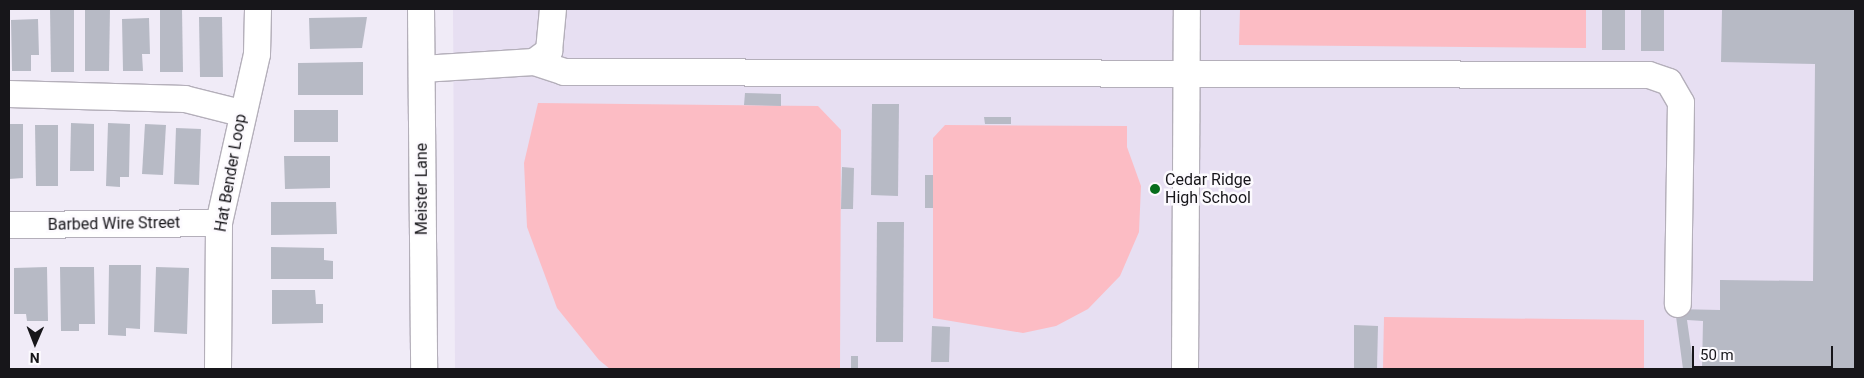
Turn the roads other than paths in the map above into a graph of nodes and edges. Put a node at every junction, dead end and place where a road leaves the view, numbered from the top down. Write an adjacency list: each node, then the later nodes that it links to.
1 (258, 9): 9 (street, Hat Bender Loop)
2 (421, 9): 6 (street, Meister Lane)
3 (553, 9): 5 (street)
4 (1187, 9): 7 (street)
5 (534, 62): 6 (street); 7 (street)
6 (422, 69): 14 (street, Meister Lane)
7 (1187, 70): 12 (street); 15 (street)
8 (9, 94): 9 (street)
9 (241, 113): 10 (street, Hat Bender Loop)
10 (219, 222): 11 (street, Barbed Wire Street); 13 (street, Hat Bender Loop)
11 (9, 224)
12 (1678, 304)
13 (218, 369)
14 (424, 369)
15 (1185, 369)

